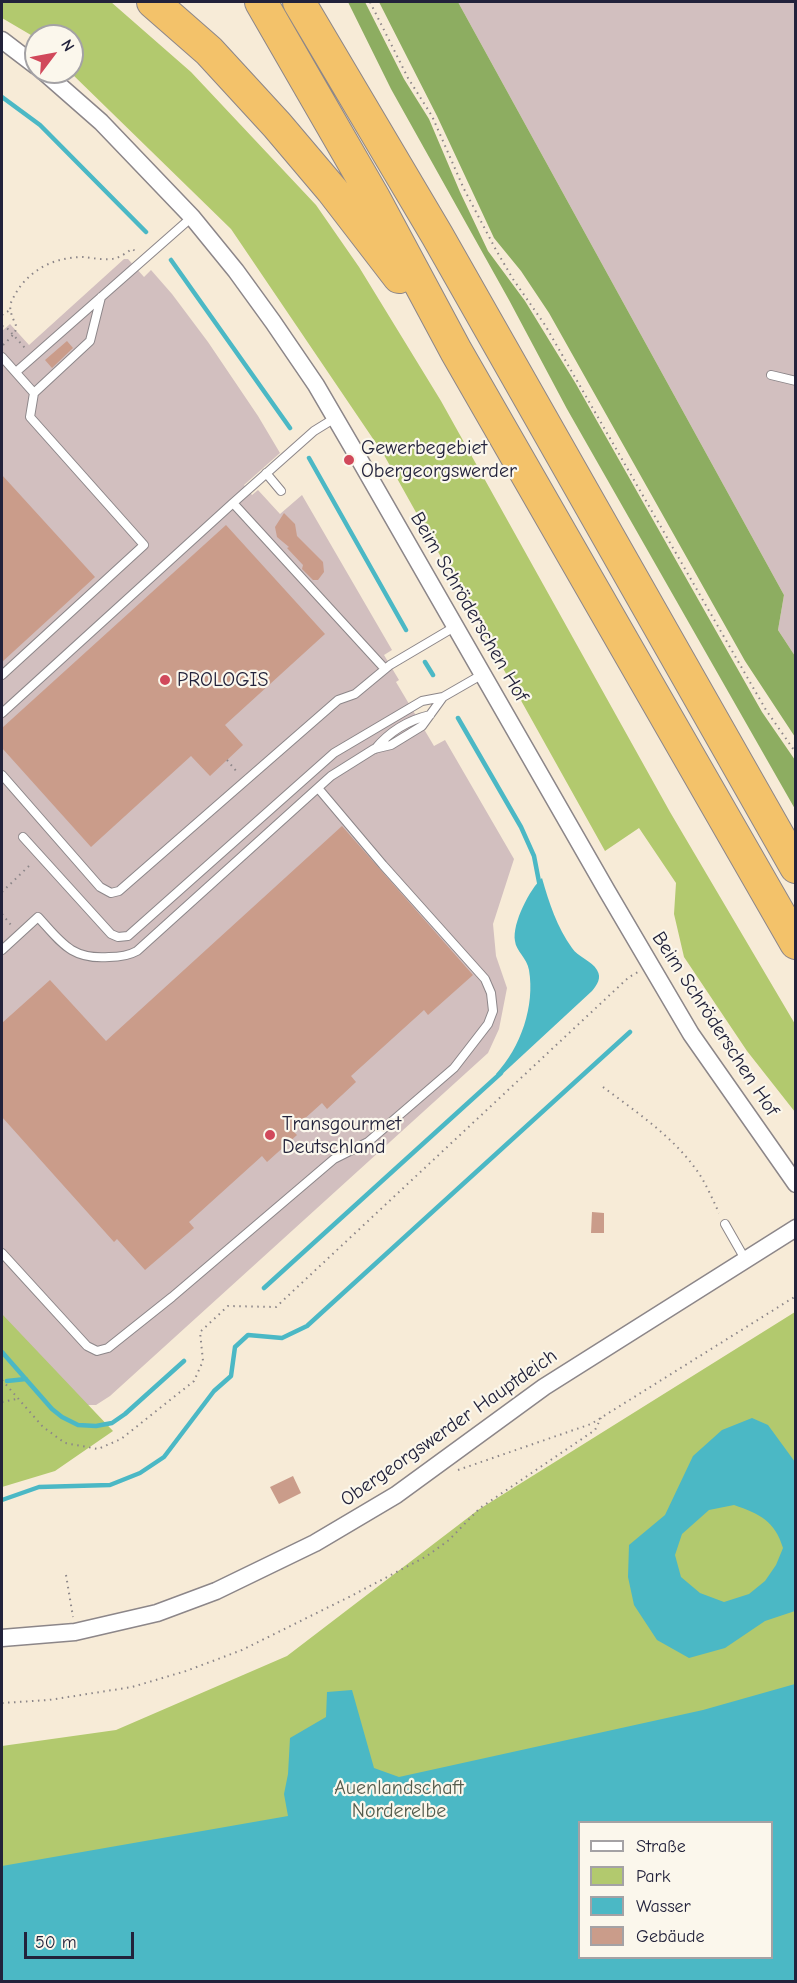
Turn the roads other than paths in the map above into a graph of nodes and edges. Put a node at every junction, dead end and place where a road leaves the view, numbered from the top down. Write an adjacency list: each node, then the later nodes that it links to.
1 (153, 2): 11 (highway)
2 (261, 2): 11 (highway)
3 (299, 2): 9 (highway)
4 (323, 2): 9 (highway)
5 (2, 40): 6 (street)
6 (24, 57)
7 (57, 84): 8 (street, Beim Schröderschen Hof)
8 (192, 217): 10 (lane); 17 (street, Beim Schröderschen Hof)
9 (437, 235): 30 (highway)
10 (101, 297): 13 (lane); 16 (lane)
11 (456, 351): 31 (highway)
12 (2, 357): 13 (lane)
13 (16, 372): 16 (lane)
14 (771, 375): 15 (lane)
15 (795, 381)
16 (33, 393): 24 (lane)
17 (335, 418): 18 (lane); 21 (street, Beim Schröderschen Hof)
18 (266, 473): 19 (lane); 20 (lane)
19 (281, 491)
20 (233, 503): 22 (lane); 26 (lane)
21 (456, 626): 22 (lane); 23 (street, Beim Schröderschen Hof)
22 (385, 669): 27 (lane)
23 (483, 674): 25 (lane); 33 (street, Beim Schröderschen Hof)
24 (2, 675)
25 (442, 698): 28 (lane); 29 (lane)
26 (2, 713)
27 (2, 775)
28 (318, 788): 32 (lane); 38 (lane)
29 (22, 837)
30 (795, 867)
31 (795, 943)
32 (2, 950)
33 (766, 1142): 34 (street, Beim Schröderschen Hof); 35 (street, Beim Schröderschen Hof)
34 (795, 1165)
35 (795, 1185)
36 (724, 1224): 39 (lane)
37 (795, 1228): 39 (street, Obergeorgswerder Hauptdeich)
38 (2, 1253)
39 (745, 1260): 40 (street, Obergeorgswerder Hauptdeich)
40 (2, 1638)

